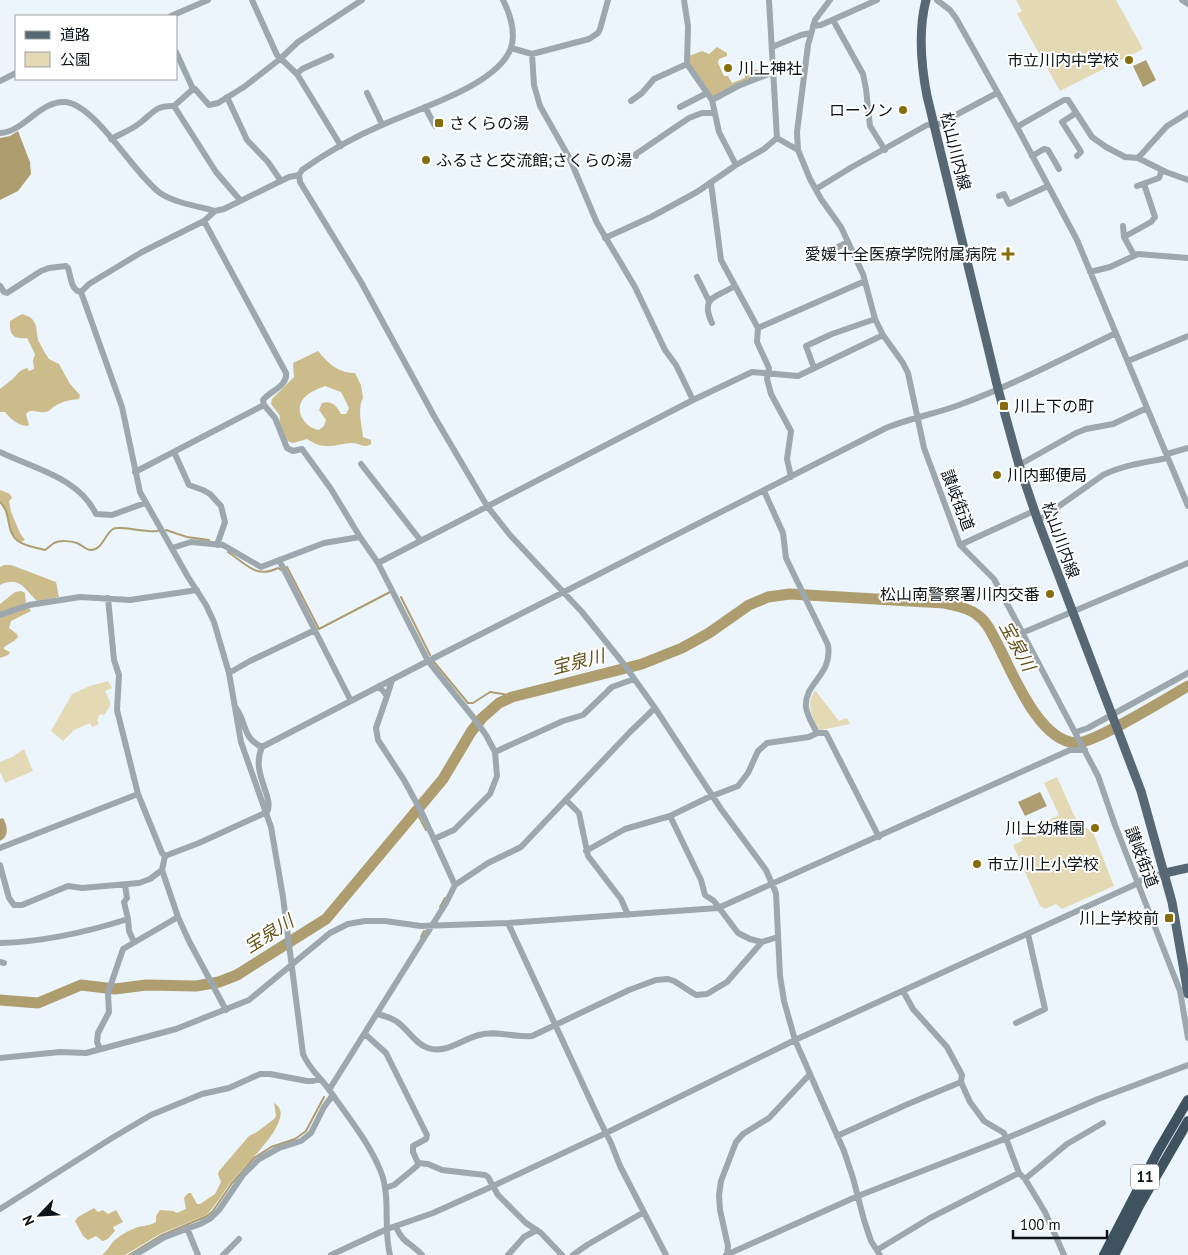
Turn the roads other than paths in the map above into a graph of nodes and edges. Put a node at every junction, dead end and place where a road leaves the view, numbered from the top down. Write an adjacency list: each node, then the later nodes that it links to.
1 (208, 0): 14 (street)
2 (252, 0): 23 (street)
3 (362, 0): 23 (street)
4 (504, 0): 19 (street)
5 (608, 0): 20 (street)
6 (684, 0): 24 (street)
7 (830, 0): 16 (street)
8 (877, 0): 15 (street)
9 (926, 0): 43 (main road, 松山川内線)
10 (937, 0): 32 (street)
11 (1182, 0): 13 (street)
12 (771, 1): 18 (street)
13 (1188, 4)
14 (173, 15)
15 (834, 20): 16 (street); 51 (street)
16 (813, 26): 17 (street)
17 (811, 33): 18 (street); 50 (street)
18 (772, 47): 25 (street)
19 (511, 48): 20 (street); 37 (street)
20 (532, 54): 71 (street)
21 (178, 56): 29 (street)
22 (331, 56): 27 (street)
23 (280, 59): 27 (street); 33 (street)
24 (687, 64): 31 (street); 35 (street)
25 (774, 72): 34 (street); 47 (street)
26 (15, 74): 28 (street)
27 (297, 74): 49 (street)
28 (0, 81)
29 (193, 89): 33 (street); 36 (street)
30 (367, 93): 42 (street)
31 (707, 93): 34 (street); 38 (street)
32 (997, 93): 43 (street); 45 (street)
33 (227, 97): 61 (street)
34 (712, 100): 40 (street)
35 (631, 101)
36 (174, 106): 48 (street); 66 (street)
37 (425, 107): 42 (street); 44 (street)
38 (680, 107)
39 (1076, 112): 45 (street); 54 (street); 55 (street)
40 (714, 113): 52 (street); 56 (street)
41 (1188, 113): 55 (street)
42 (382, 124): 49 (street)
43 (934, 125): 51 (street); 93 (main road, 松山川内線)
44 (435, 126)
45 (1017, 127): 53 (street)
46 (0, 133): 48 (street)
47 (777, 138): 50 (street); 56 (street)
48 (111, 139): 67 (street)
49 (341, 146): 59 (street)
50 (798, 150): 64 (street, 讃岐街道)
51 (885, 150): 64 (street)
52 (636, 156)
53 (1032, 156): 57 (street); 63 (street)
54 (1077, 156)
55 (1138, 158): 58 (street)
56 (736, 166): 62 (street)
57 (1059, 169)
58 (1162, 170): 60 (street); 70 (street)
59 (299, 175): 61 (street); 108 (street)
60 (1188, 180)
61 (280, 181): 66 (street)
62 (711, 183): 71 (street); 81 (street)
63 (1048, 186): 65 (street); 77 (street)
64 (816, 189): 72 (street, 讃岐街道)
65 (999, 196)
66 (240, 200): 67 (street)
67 (214, 211): 68 (street)
68 (204, 220): 82 (street); 95 (street)
69 (1123, 226): 70 (street)
70 (1124, 237): 75 (street)
71 (605, 238): 94 (street)
72 (848, 242): 74 (street); 79 (street, 讃岐街道)
73 (1188, 250): 76 (street)
74 (828, 252)
75 (1134, 256): 76 (street); 77 (street)
76 (1186, 258)
77 (1090, 272): 87 (street)
78 (697, 277): 83 (street)
79 (865, 281): 84 (street, 讃岐街道); 86 (street)
80 (0, 286): 82 (street)
81 (735, 286): 83 (street); 86 (street)
82 (81, 292): 104 (street)
83 (709, 301): 85 (street)
84 (875, 319): 88 (street, 讃岐街道); 91 (street)
85 (712, 323)
86 (758, 328): 92 (street)
87 (1116, 333): 90 (street); 93 (street)
88 (883, 335): 91 (street); 97 (street, 讃岐街道)
89 (1188, 336): 90 (street)
90 (1128, 361): 96 (street)
91 (814, 368): 92 (street)
92 (768, 373): 94 (street); 105 (street)
93 (998, 389): 97 (street); 103 (main road, 松山川内線)
94 (693, 400): 108 (street)
95 (264, 405): 100 (street); 112 (street)
96 (1147, 408): 101 (street); 103 (street)
97 (917, 417): 105 (street); 115 (street, 讃岐街道)
98 (1188, 448): 101 (street)
99 (0, 452): 107 (street)
100 (174, 452): 104 (street); 114 (street)
101 (1168, 456): 109 (street); 111 (street)
102 (362, 464): 113 (street)
103 (1019, 465): 110 (main road, 松山川内線)
104 (136, 472): 107 (street)
105 (791, 477): 106 (street)
106 (764, 491): 121 (street); 138 (street)
107 (145, 503): 116 (street)
108 (487, 506): 113 (street); 121 (street)
109 (1188, 506)
110 (1034, 511): 111 (main road, 松山川内線); 115 (street)
111 (1038, 521): 123 (main road, 松山川内線)
112 (360, 537): 117 (street); 118 (street)
113 (421, 542): 118 (street)
114 (217, 545): 116 (street); 117 (street)
115 (960, 545): 126 (street, 讃岐街道)
116 (172, 548): 120 (street)
117 (279, 560): 125 (street)
118 (378, 563): 127 (street)
119 (1188, 563): 123 (street)
120 (197, 590): 122 (street); 128 (street)
121 (564, 592): 127 (street); 130 (street)
122 (108, 598): 124 (street); 143 (street)
123 (1072, 611): 126 (street); 137 (main road, 松山川内線)
124 (0, 615)
125 (314, 630): 128 (street); 134 (street)
126 (1022, 633): 139 (street, 讃岐街道)
127 (428, 661): 131 (street); 142 (street)
128 (229, 673): 135 (street)
129 (1188, 673): 137 (street)
130 (632, 677): 136 (street); 142 (street)
131 (392, 680): 132 (street); 133 (street)
132 (379, 686): 133 (street); 134 (street)
133 (387, 696): 149 (street)
134 (351, 701): 140 (street)
135 (234, 705): 140 (street); 146 (street)
136 (655, 708): 144 (street); 145 (street)
137 (1113, 716): 139 (street); 156 (main road, 松山川内線)
138 (817, 733): 144 (street); 148 (street)
139 (1077, 733): 141 (street, 讃岐街道)
140 (262, 747): 146 (street)
141 (1084, 748): 148 (street); 157 (street, 讃岐街道)
142 (495, 752): 149 (street)
143 (138, 794): 150 (street); 152 (street)
144 (712, 796): 147 (street); 160 (street)
145 (566, 800): 151 (street); 159 (street)
146 (267, 812): 152 (street); 172 (street)
147 (670, 816): 151 (street); 161 (street)
148 (879, 837): 160 (street)
149 (434, 839): 159 (street)
150 (0, 848)
151 (586, 851): 162 (street)
152 (165, 856): 155 (street)
153 (0, 865): 158 (street)
154 (1188, 868): 156 (main road)
155 (162, 870): 158 (street); 163 (street)
156 (1165, 873): 157 (street); 174 (main road, 松山川内線)
157 (1138, 882): 167 (street); 174 (street, 讃岐街道)
158 (125, 885): 164 (street)
159 (455, 885): 166 (street)
160 (773, 885): 161 (street); 168 (street)
161 (718, 908): 162 (street); 170 (street)
162 (628, 915): 165 (street)
163 (178, 917): 169 (street); 175 (street)
164 (128, 919): 169 (street); 171 (street)
165 (508, 923): 166 (street); 178 (street)
166 (431, 926): 172 (street); 176 (street)
167 (1028, 934): 173 (street); 177 (street)
168 (778, 937): 170 (street); 181 (street)
169 (134, 942): 182 (street)
170 (762, 942): 178 (street)
171 (0, 943)
172 (291, 965): 175 (street); 186 (street)
173 (903, 991): 181 (street); 187 (street)
174 (1185, 991): 180 (street, 讃岐街道)
175 (226, 1010): 182 (street)
176 (378, 1014): 178 (street); 179 (street)
177 (1016, 1023)
178 (555, 1024): 192 (street)
179 (365, 1034): 188 (street); 195 (street)
180 (1188, 1038)
181 (795, 1040): 185 (street); 192 (street)
182 (100, 1049): 183 (street)
183 (0, 1058)
184 (1188, 1065): 194 (street)
185 (810, 1074): 193 (street); 219 (street)
186 (319, 1079): 188 (street); 201 (street)
187 (961, 1082): 193 (street); 194 (street)
188 (331, 1093): 199 (street); 204 (street)
189 (1188, 1100): 221 (highway, 11)
190 (1188, 1121): 222 (highway, 11)
191 (1103, 1123): 197 (street)
192 (606, 1134): 198 (street); 202 (street)
193 (838, 1136): 200 (street)
194 (1007, 1138): 196 (street); 200 (street)
195 (418, 1163): 198 (street); 199 (street)
196 (1019, 1173): 197 (street); 208 (street)
197 (1025, 1179): 220 (street)
198 (493, 1186): 203 (street); 206 (street)
199 (385, 1188): 205 (street)
200 (858, 1196): 208 (street); 219 (street)
201 (0, 1209)
202 (644, 1212): 217 (street); 218 (street)
203 (396, 1227): 205 (street); 214 (street)
204 (187, 1228): 209 (street); 210 (street)
205 (387, 1229): 212 (street); 213 (street)
206 (537, 1230): 215 (street); 216 (street)
207 (239, 1240): 211 (street)
208 (878, 1253)
209 (136, 1255)
210 (198, 1255)
211 (223, 1255)
212 (331, 1255)
213 (390, 1255)
214 (422, 1255)
215 (508, 1255)
216 (562, 1255)
217 (573, 1255)
218 (666, 1255)
219 (727, 1255)
220 (1064, 1255)
221 (1104, 1255)
222 (1114, 1255)

